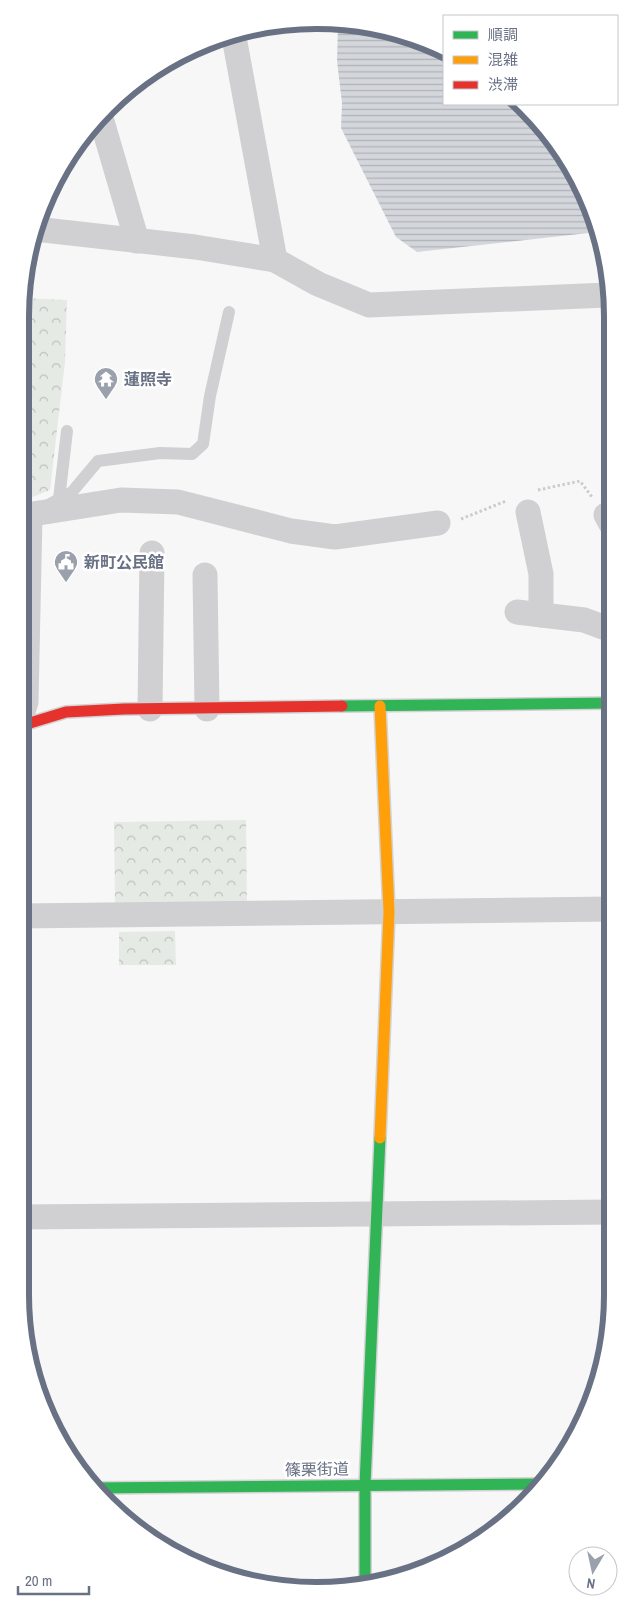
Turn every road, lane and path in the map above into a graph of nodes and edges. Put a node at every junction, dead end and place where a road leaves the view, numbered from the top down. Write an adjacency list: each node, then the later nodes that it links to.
1 (235, 41): 5 (street)
2 (103, 124): 4 (street)
3 (42, 230): 4 (street)
4 (137, 241): 5 (street)
5 (275, 260): 6 (street)
6 (604, 295)
7 (229, 312): 9 (lane)
8 (67, 430): 9 (lane)
9 (59, 499): 11 (lane)
10 (528, 512): 16 (street)
11 (29, 514)
12 (29, 515): 13 (street)
13 (438, 523)
14 (152, 553): 19 (street)
15 (205, 575): 20 (street)
16 (604, 627)
17 (604, 703): 18 (street)
18 (380, 706): 20 (street); 23 (street)
19 (150, 709): 20 (street); 21 (street)
20 (207, 709)
21 (29, 723)
22 (604, 909): 23 (street)
23 (389, 912): 24 (street); 26 (street)
24 (29, 916)
25 (604, 1212): 26 (street)
26 (376, 1214): 27 (street); 29 (street)
27 (29, 1217)
28 (533, 1484): 29 (street, 篠栗街道)
29 (365, 1485): 30 (street, 篠栗街道); 31 (street)
30 (104, 1488)
31 (364, 1578)

